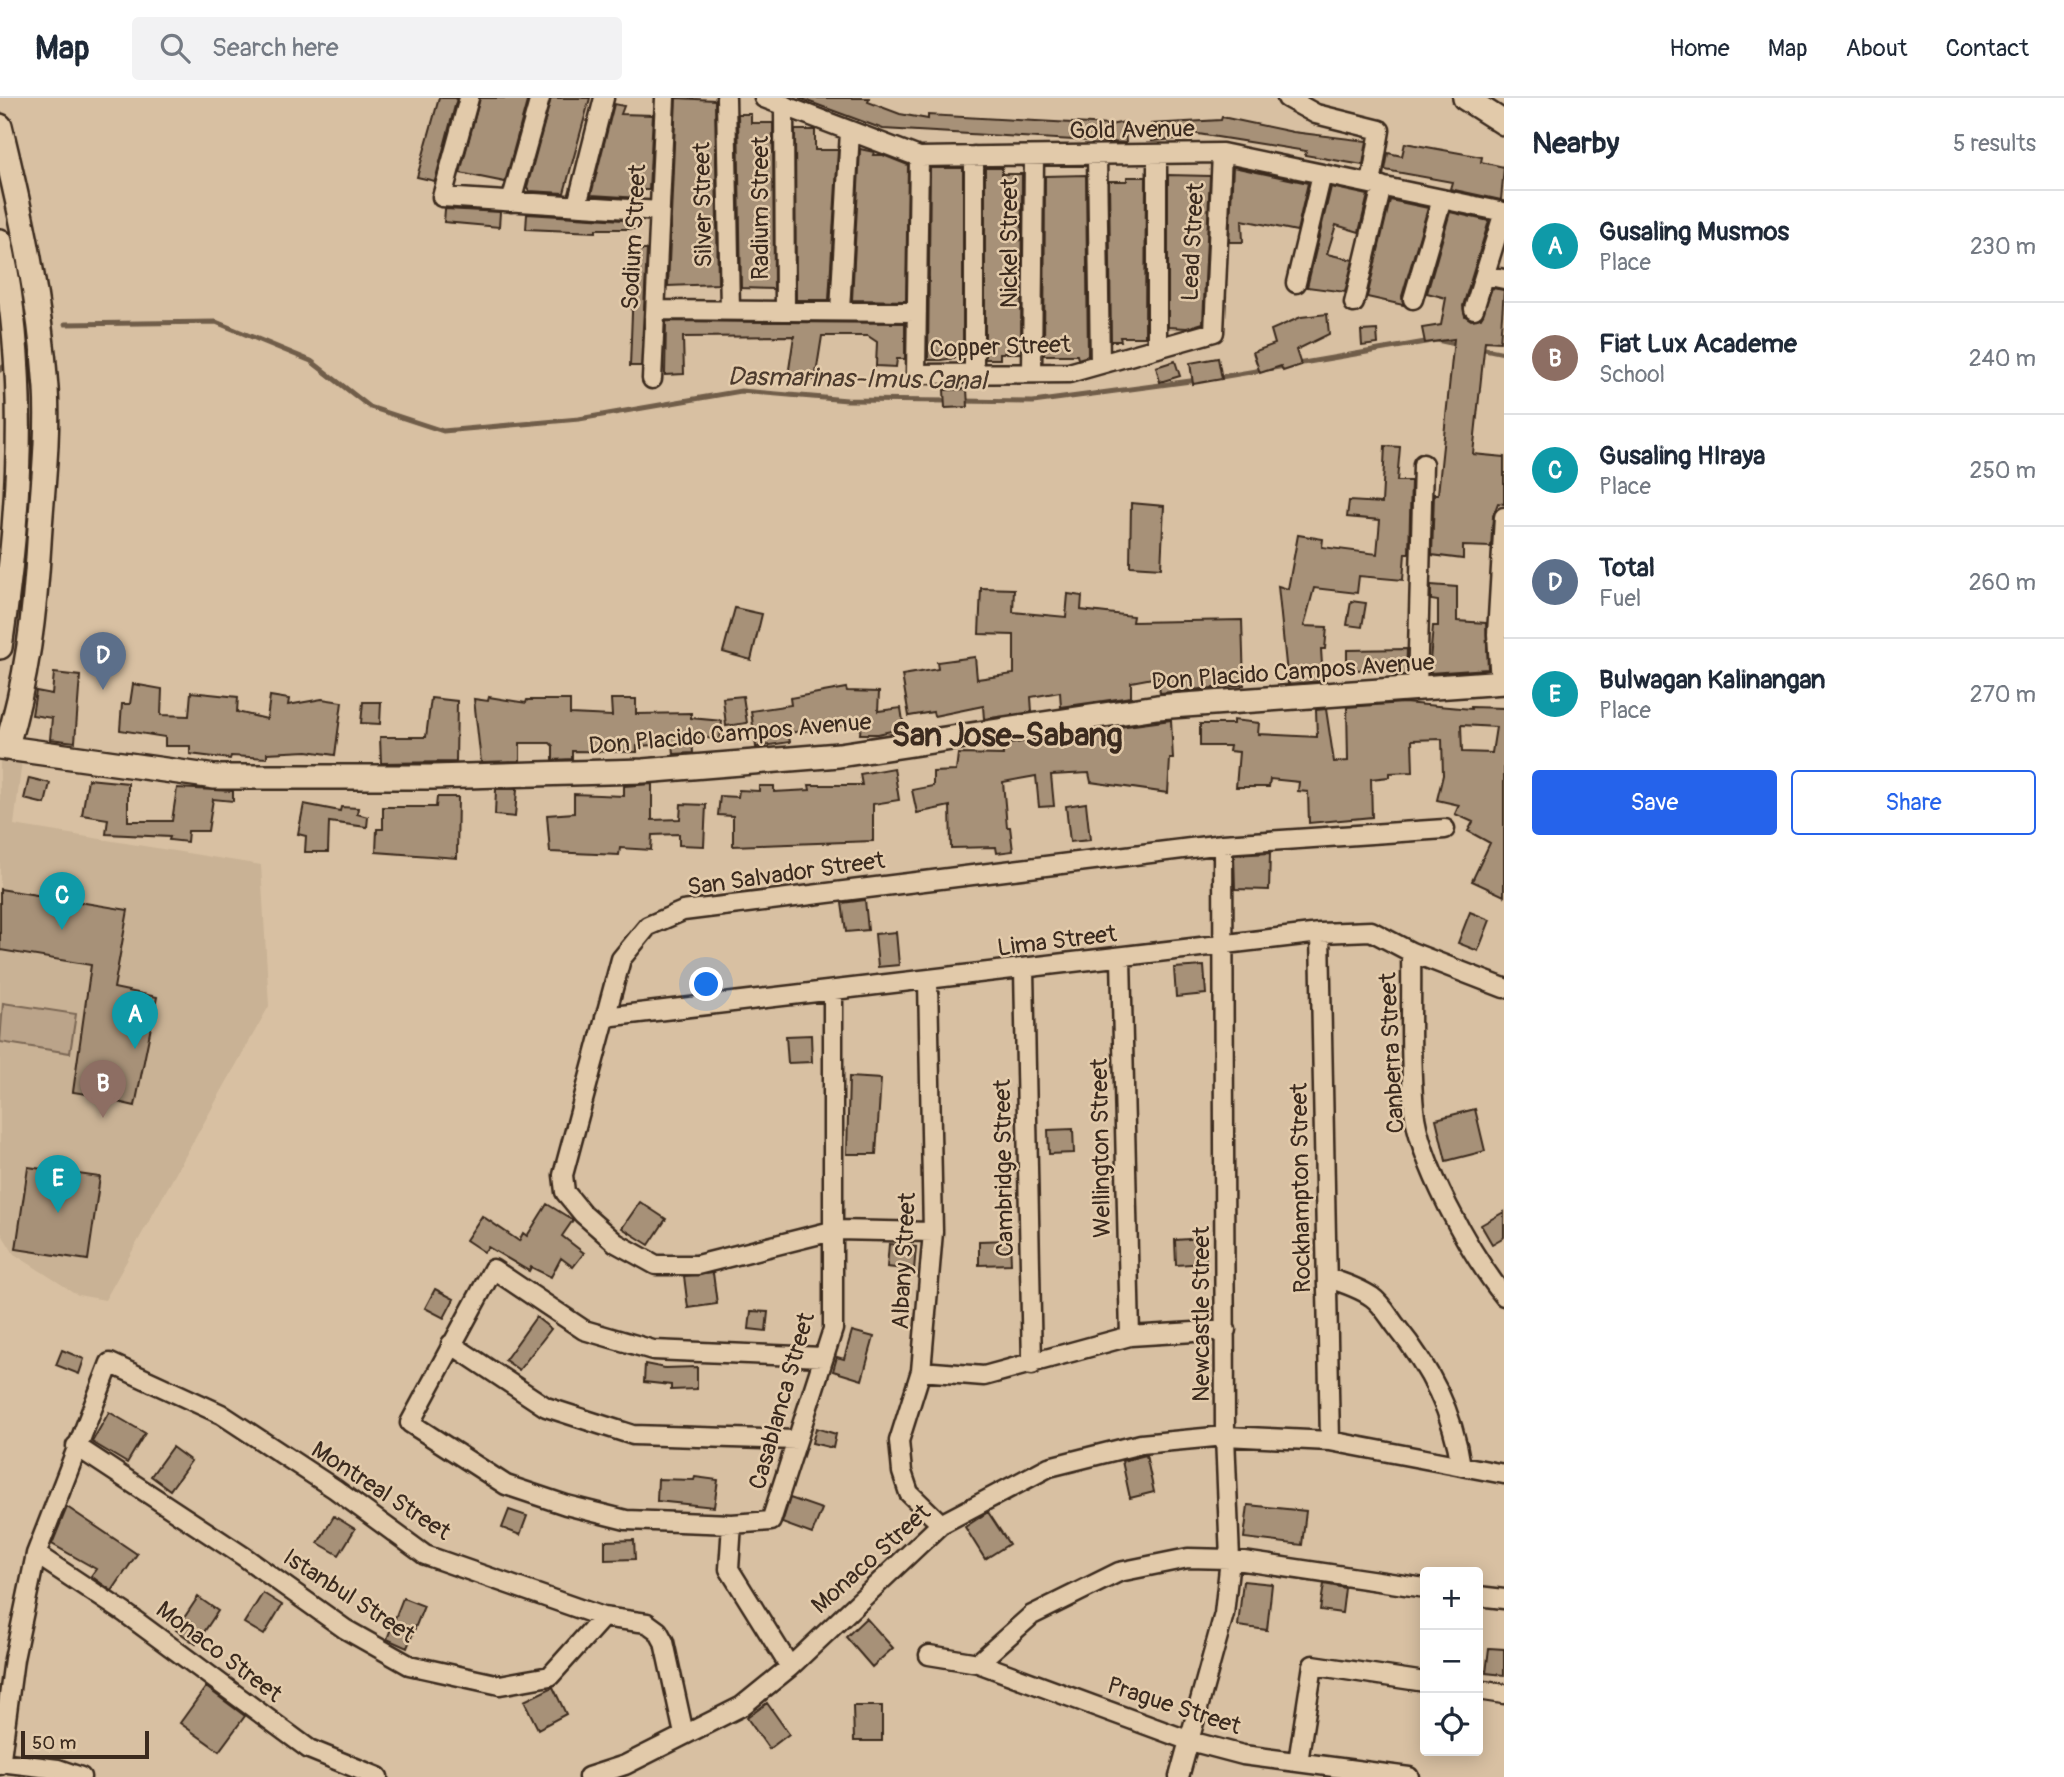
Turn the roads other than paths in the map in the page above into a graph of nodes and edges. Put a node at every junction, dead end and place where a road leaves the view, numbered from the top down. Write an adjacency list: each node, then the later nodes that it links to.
1 (469, 98): 22 (street)
2 (540, 98): 22 (street)
3 (604, 98): 23 (street)
4 (665, 98): 24 (street, Sodium Street)
5 (726, 98): 34 (street, Silver Street)
6 (764, 98): 9 (street, Gold Avenue)
7 (1287, 98): 20 (street)
8 (1465, 98): 10 (main road)
9 (784, 105): 12 (street, Gold Avenue); 35 (street, Radium Street)
10 (1504, 123)
11 (0, 125): 41 (main road)
12 (850, 131): 18 (street, Gold Avenue); 36 (street)
13 (1222, 153): 14 (street, Gold Avenue); 19 (street, Gold Avenue); 38 (street, Lead Street)
14 (1157, 154): 15 (street, Gold Avenue); 39 (street)
15 (1097, 155): 17 (street, Gold Avenue); 40 (street)
16 (974, 156): 17 (street, Gold Avenue); 18 (street, Gold Avenue); 43 (street)
17 (1034, 156): 44 (street, Nickel Street)
18 (919, 157): 37 (street, Copper Street)
19 (1322, 174): 20 (street, Gold Avenue); 29 (street)
20 (1376, 185): 21 (street, Gold Avenue); 31 (street)
21 (1442, 199): 25 (street, Gold Avenue); 30 (street)
22 (511, 202): 23 (street)
23 (577, 205): 24 (street)
24 (660, 211): 33 (street, Sodium Street)
25 (1504, 212): 27 (street)
26 (0, 242): 42 (main road)
27 (1485, 275): 28 (street); 32 (street)
28 (1504, 279)
29 (1296, 283)
30 (1413, 299)
31 (1353, 303)
32 (1474, 309)
33 (656, 310): 34 (street); 45 (street, Sodium Street)
34 (730, 310): 35 (street)
35 (785, 311): 36 (street)
36 (840, 311): 37 (street)
37 (917, 312): 43 (street, Copper Street)
38 (1214, 332): 39 (street, Copper Street)
39 (1157, 348): 40 (street, Copper Street)
40 (1101, 364): 44 (street, Copper Street)
41 (44, 368): 42 (main road); 51 (main road)
42 (16, 371): 48 (main road)
43 (974, 373): 44 (street, Copper Street)
44 (1032, 373)
45 (652, 379)
46 (1423, 464): 50 (street)
47 (1504, 517): 49 (street)
48 (0, 647)
49 (1502, 682): 50 (main road, Don Placido Campos Avenue)
50 (1418, 688): 51 (main road, Don Placido Campos Avenue)
51 (3, 747)
52 (1445, 829): 53 (street, San Salvador Street)
53 (1223, 844): 55 (street, Newcastle Street); 62 (street, San Salvador Street)
54 (1320, 933): 55 (street, Lima Street); 56 (street, Lima Street); 65 (street, Rockhampton Street)
55 (1224, 946): 57 (street, Lima Street); 67 (street, Newcastle Street)
56 (1411, 952): 60 (street, Lima Street); 66 (street, Canberra Street)
57 (1121, 958): 58 (street, Lima Street); 68 (street, Wellington Street)
58 (1024, 970): 59 (street, Lima Street); 71 (street, Cambridge Street)
59 (928, 981): 61 (street, Lima Street); 64 (street, Albany Street)
60 (1504, 988)
61 (833, 992): 62 (street, Lima Street); 63 (street, Casablanca Street)
62 (605, 1017): 63 (street, San Salvador Street)
63 (836, 1230): 64 (street, San Salvador Street); 70 (street, Casablanca Street)
64 (933, 1232): 72 (street, Albany Street)
65 (1328, 1278): 75 (street, Rockhampton Street); 77 (street)
66 (1504, 1297)
67 (1226, 1329): 68 (street); 73 (street, Newcastle Street)
68 (1130, 1336): 71 (street)
69 (451, 1344): 70 (street); 74 (street); 79 (street, Casablanca Street)
70 (823, 1357): 74 (street, Casablanca Street)
71 (1032, 1365): 72 (street)
72 (921, 1371): 80 (street, Albany Street)
73 (1225, 1436): 75 (street, Monaco Street); 80 (street, Monaco Street); 82 (street, Newcastle Street)
74 (797, 1440): 79 (street, Casablanca Street)
75 (1330, 1441): 77 (street, Monaco Street)
76 (76, 1446): 81 (street); 86 (street, Istanbul Street); 86 (street, Montreal Street)
77 (1461, 1466): 78 (street, Monaco Street)
78 (1504, 1474)
79 (732, 1524): 89 (street)
80 (942, 1524): 89 (street, Monaco Street)
81 (36, 1554): 96 (street); 98 (street, Monaco Street)
82 (1230, 1559): 83 (street); 88 (street); 94 (street, Newcastle Street)
83 (1420, 1587)
84 (1483, 1596): 85 (street)
85 (1504, 1600)
86 (603, 1617): 93 (street, Montreal Street)
87 (929, 1655): 88 (street, Prague Street)
88 (978, 1663): 94 (street, Prague Street)
89 (790, 1667): 93 (street, Monaco Street)
90 (1420, 1681): 95 (street)
91 (1483, 1691): 92 (street)
92 (1504, 1694)
93 (684, 1734): 99 (street, Monaco Street)
94 (1190, 1741): 95 (street, Prague Street); 100 (street, Newcastle Street)
95 (1298, 1762): 101 (street, Prague Street)
96 (0, 1763): 97 (street)
97 (81, 1777)
98 (378, 1777)
99 (588, 1777)
100 (1179, 1777)
101 (1409, 1777)

